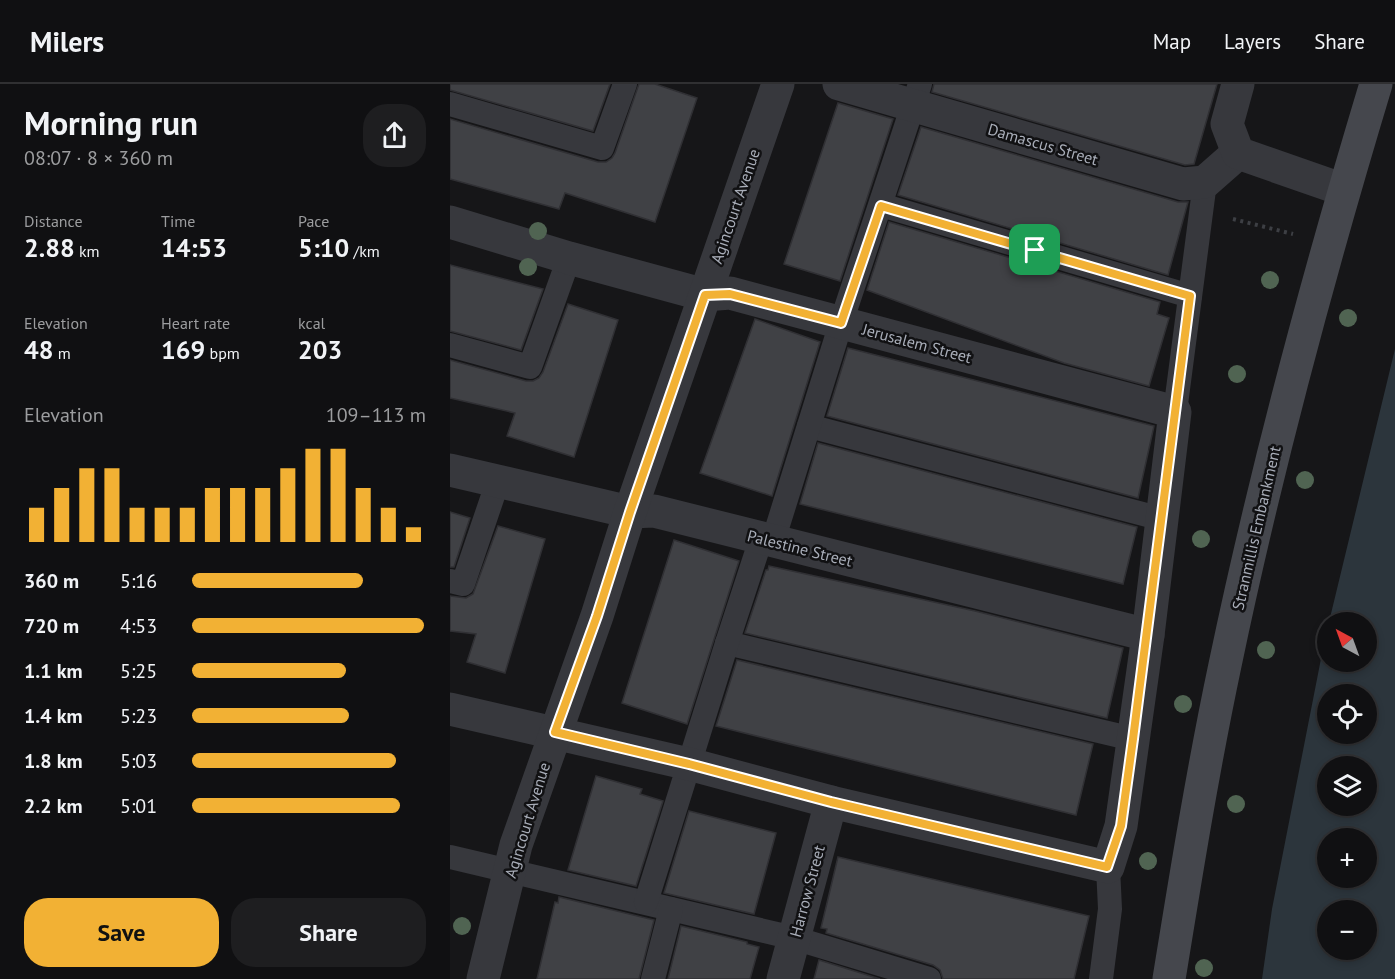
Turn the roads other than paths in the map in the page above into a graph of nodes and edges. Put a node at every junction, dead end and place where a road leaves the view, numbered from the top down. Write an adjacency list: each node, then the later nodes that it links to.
1 (625, 84): 7 (lane)
2 (777, 84): 14 (street, Agincourt Avenue)
3 (839, 84): 6 (street, Damascus Street)
4 (1238, 84): 8 (street)
5 (1376, 84): 9 (street, Stranmillis Embankment)
6 (917, 95): 10 (street, Damascus Street); 11 (lane)
7 (450, 104)
8 (1238, 153): 9 (street); 10 (street)
9 (1344, 190): 44 (street, Stranmillis Embankment)
10 (1203, 196): 15 (lane)
11 (881, 206): 15 (lane); 16 (lane)
12 (450, 222): 13 (street, Jerusalem Street)
13 (569, 258): 14 (street, Jerusalem Street); 17 (lane)
14 (705, 295): 16 (street, Jerusalem Street); 22 (street, Agincourt Avenue)
15 (1190, 296): 18 (lane)
16 (841, 323): 18 (street, Jerusalem Street); 19 (lane)
17 (450, 345)
18 (1175, 412): 23 (street)
19 (809, 426): 23 (lane); 24 (lane)
20 (450, 470): 21 (street, Palestine Street)
21 (498, 481): 22 (street, Palestine Street); 25 (lane)
22 (630, 512): 24 (street, Palestine Street); 29 (street, Agincourt Avenue)
23 (1162, 519): 26 (street)
24 (767, 540): 26 (street, Palestine Street); 27 (lane)
25 (450, 581)
26 (1148, 635): 30 (street)
27 (727, 643): 30 (lane); 31 (lane)
28 (450, 709): 29 (street)
29 (555, 732): 31 (street); 35 (street, Agincourt Avenue)
30 (1133, 739): 34 (street)
31 (689, 764): 32 (street); 36 (lane)
32 (831, 802): 34 (street); 38 (street, Harrow Street)
33 (450, 857): 35 (lane)
34 (1107, 867): 43 (lane)
35 (510, 872): 36 (lane); 39 (street, Agincourt Avenue)
36 (646, 902): 37 (lane)
37 (671, 909): 38 (lane); 40 (lane)
38 (794, 938): 41 (street, Harrow Street); 42 (lane)
39 (483, 979)
40 (653, 979)
41 (783, 979)
42 (929, 979)
43 (1101, 979)
44 (1169, 979)

